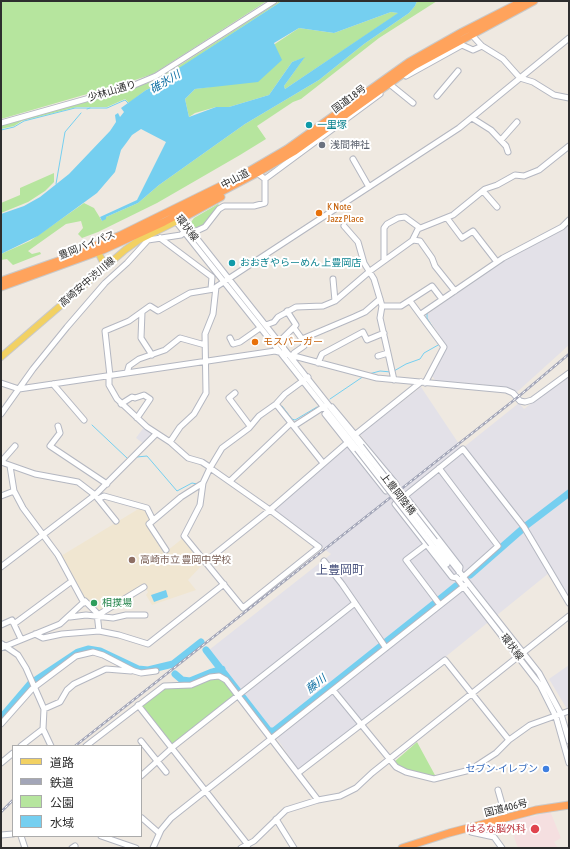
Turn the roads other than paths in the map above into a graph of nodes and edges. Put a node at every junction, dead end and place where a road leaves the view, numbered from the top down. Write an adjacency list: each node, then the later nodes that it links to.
1 (274, 1): 15 (street, 少林山通り)
2 (523, 1): 4 (highway, 国道18号)
3 (534, 1): 4 (highway, 国道18号)
4 (470, 32): 6 (street); 20 (highway, 国道18号); 24 (highway, 国道18号)
5 (569, 38): 8 (street)
6 (482, 46): 8 (street); 9 (street)
7 (458, 71): 10 (street)
8 (520, 78): 11 (street); 13 (street)
9 (392, 86): 12 (street); 20 (street)
10 (437, 96)
11 (569, 97)
12 (413, 103)
13 (472, 118): 16 (street); 21 (street)
14 (517, 122): 16 (street)
15 (1, 123)
16 (501, 140): 18 (street)
17 (569, 146): 22 (street)
18 (508, 152)
19 (353, 159): 21 (street)
20 (261, 176): 24 (highway, 中山道); 30 (street)
21 (369, 187): 41 (street)
22 (483, 191): 23 (street); 25 (street)
23 (497, 207)
24 (176, 216): 29 (street, 環状線); 30 (street, 環状線); 33 (main road, 高崎安中渋川線); 34 (highway, 豊岡バイパス)
25 (447, 218): 28 (street); 37 (street)
26 (569, 220): 37 (street)
27 (344, 226): 39 (street)
28 (420, 228): 32 (street); 36 (street)
29 (184, 232): 31 (street); 41 (street, 環状線)
30 (192, 233): 41 (street, 環状線)
31 (160, 238): 35 (street); 44 (street)
32 (412, 241): 36 (street); 45 (street)
33 (129, 248): 35 (street); 38 (main road, 高崎安中渋川線)
34 (96, 249): 38 (main road); 42 (highway, 豊岡バイパス); 43 (highway, 豊岡バイパス)
35 (134, 254): 79 (street)
36 (384, 260): 39 (street)
37 (497, 262): 45 (street)
38 (105, 266): 67 (main road, 高崎安中渋川線)
39 (370, 271): 46 (street); 49 (street)
40 (333, 279): 49 (street)
41 (225, 280): 44 (street); 54 (street, 環状線); 55 (street, 環状線)
42 (1, 281)
43 (1, 287)
44 (213, 289): 52 (street); 61 (street)
45 (455, 291): 47 (street)
46 (380, 299): 50 (street); 59 (street)
47 (442, 299): 48 (street); 53 (street)
48 (410, 300): 50 (street); 53 (street)
49 (335, 301): 51 (street)
50 (382, 306): 57 (street)
51 (287, 311): 54 (street); 56 (street)
52 (142, 312): 64 (street); 72 (street)
53 (421, 314): 76 (street)
54 (266, 325): 60 (street, 環状線)
55 (260, 328): 58 (street); 62 (street, 環状線)
56 (294, 328): 59 (street); 60 (street)
57 (384, 333): 63 (street); 69 (street)
58 (230, 338)
59 (302, 339): 65 (street)
60 (279, 342): 65 (street, 環状線)
61 (205, 345): 64 (street); 68 (street)
62 (280, 352): 65 (street); 68 (street); 75 (street, 環状線)
63 (388, 353): 66 (street); 74 (street)
64 (152, 354): 70 (street)
65 (293, 356): 69 (street); 73 (street, 環状線)
66 (378, 356)
67 (1, 357)
68 (206, 362): 70 (street); 92 (street)
69 (318, 363): 74 (street)
70 (127, 373): 72 (street)
71 (569, 373): 76 (street)
72 (109, 376): 78 (street); 81 (street)
73 (308, 377): 75 (street); 83 (street, 環状線)
74 (394, 380): 76 (street)
75 (302, 381): 82 (street); 83 (street, 環状線)
76 (423, 382): 91 (street)
77 (1, 383): 79 (street)
78 (53, 384): 79 (street); 86 (street)
79 (19, 389): 84 (street)
80 (235, 393): 89 (street)
81 (121, 404): 85 (street); 85 (street)
82 (276, 404): 87 (street); 89 (street)
83 (327, 408): 87 (street); 91 (street); 93 (street); 95 (street, 環状線)
84 (1, 414)
85 (137, 418): 90 (street)
86 (84, 420)
87 (293, 425): 97 (street); 101 (street)
88 (58, 426): 103 (street)
89 (250, 426): 99 (street)
90 (156, 434): 92 (street); 103 (street)
91 (356, 434): 93 (street)
92 (170, 442): 99 (street)
93 (347, 443): 97 (street)
94 (15, 446): 96 (street)
95 (359, 448): 112 (street, 上豊岡陸橋, bridge)
96 (1, 462): 98 (street)
97 (323, 463): 108 (street)
98 (10, 466): 104 (street); 107 (street)
99 (210, 468): 101 (street); 102 (street)
100 (439, 468): 106 (street); 117 (street); 124 (street)
101 (230, 481): 108 (street)
102 (202, 483): 109 (street); 115 (street)
103 (107, 484): 107 (street)
104 (14, 491): 105 (street); 111 (street)
105 (1, 496)
106 (405, 496): 112 (street); 112 (street)
107 (96, 497): 109 (street); 110 (street); 111 (street)
108 (270, 510): 115 (street); 119 (street)
109 (154, 520): 113 (street)
110 (116, 521)
111 (42, 535): 116 (street); 118 (street)
112 (433, 542): 117 (street, 環状線); 117 (street); 125 (street)
113 (166, 550)
114 (324, 561): 123 (street)
115 (205, 562): 119 (street)
116 (1, 567)
117 (460, 577): 120 (street, 環状線)
118 (72, 581): 122 (street); 130 (street)
119 (224, 584): 132 (street)
120 (466, 585): 125 (street); 137 (street, 環状線)
121 (144, 587): 126 (street)
122 (84, 603): 126 (street); 129 (street)
123 (355, 603): 136 (street); 143 (street)
124 (569, 603)
125 (440, 605): 136 (street)
126 (98, 615): 127 (street); 129 (street); 132 (street)
127 (145, 615)
128 (569, 616): 137 (street)
129 (70, 618): 133 (street)
130 (14, 624): 131 (street); 134 (street)
131 (1, 625)
132 (99, 631): 133 (street)
133 (35, 634): 134 (street)
134 (21, 638): 135 (street)
135 (2, 646): 140 (street)
136 (386, 648): 141 (street)
137 (521, 654): 142 (street); 147 (street, 環状線)
138 (134, 671): 139 (street); 140 (street); 145 (street)
139 (156, 671)
140 (34, 686): 145 (street); 148 (street)
141 (333, 690): 149 (street); 151 (street)
142 (472, 693): 149 (street); 152 (street); 160 (street)
143 (239, 695): 144 (street); 151 (street); 158 (street)
144 (138, 705): 157 (street); 158 (street)
145 (44, 709): 150 (street)
146 (569, 711): 147 (street)
147 (558, 716): 152 (street); 154 (street, 環状線); 163 (street, 環状線)
148 (1, 724)
149 (361, 725): 160 (street); 165 (street)
150 (43, 729): 155 (street); 156 (street)
151 (272, 738): 165 (street); 168 (street)
152 (509, 740): 160 (street)
153 (141, 741): 161 (street)
154 (569, 741)
155 (22, 745)
156 (51, 745)
157 (87, 745)
158 (171, 749): 161 (street); 168 (street)
159 (12, 754): 162 (street)
160 (389, 760): 169 (street)
161 (157, 761): 164 (street); 166 (street)
162 (1, 763)
163 (569, 763)
164 (166, 772)
165 (298, 773): 169 (street)
166 (142, 775)
167 (498, 790): 172 (street)
168 (205, 791): 176 (street); 180 (street)
169 (318, 800): 173 (street)
170 (569, 805): 172 (highway, 国道406号)
171 (142, 818): 176 (street)
172 (506, 818): 174 (highway, 国道406号)
173 (276, 819): 180 (street); 185 (street)
174 (469, 828): 186 (highway, 国道406号); 187 (street)
175 (12, 834): 177 (street)
176 (158, 834): 183 (street)
177 (1, 835)
178 (21, 837): 181 (street)
179 (104, 837): 182 (street)
180 (248, 845): 184 (street)
181 (25, 848)
182 (136, 848)
183 (153, 848)
184 (241, 848)
185 (294, 848)
186 (402, 848)
187 (502, 848)

